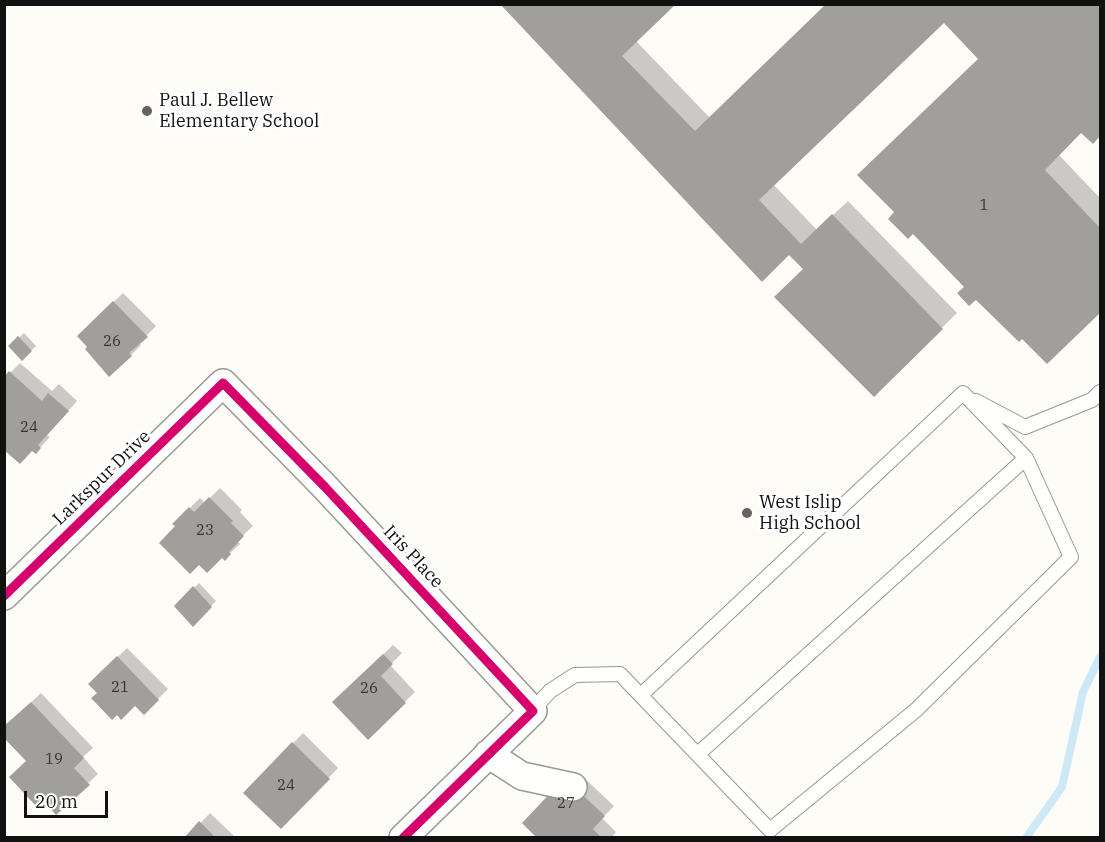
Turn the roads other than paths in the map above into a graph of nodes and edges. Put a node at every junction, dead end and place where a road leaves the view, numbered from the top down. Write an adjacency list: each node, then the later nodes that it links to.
1 (223, 383): 5 (street, Larkspur Drive); 7 (street, Iris Place)
2 (963, 393): 3 (lane); 4 (lane); 6 (lane)
3 (1096, 396)
4 (1026, 458): 9 (lane); 9 (lane)
5 (4, 596)
6 (641, 695): 7 (lane); 9 (lane)
7 (532, 711): 8 (street)
8 (488, 754): 10 (street); 11 (street)
9 (698, 754)
10 (573, 787)
11 (403, 837)

